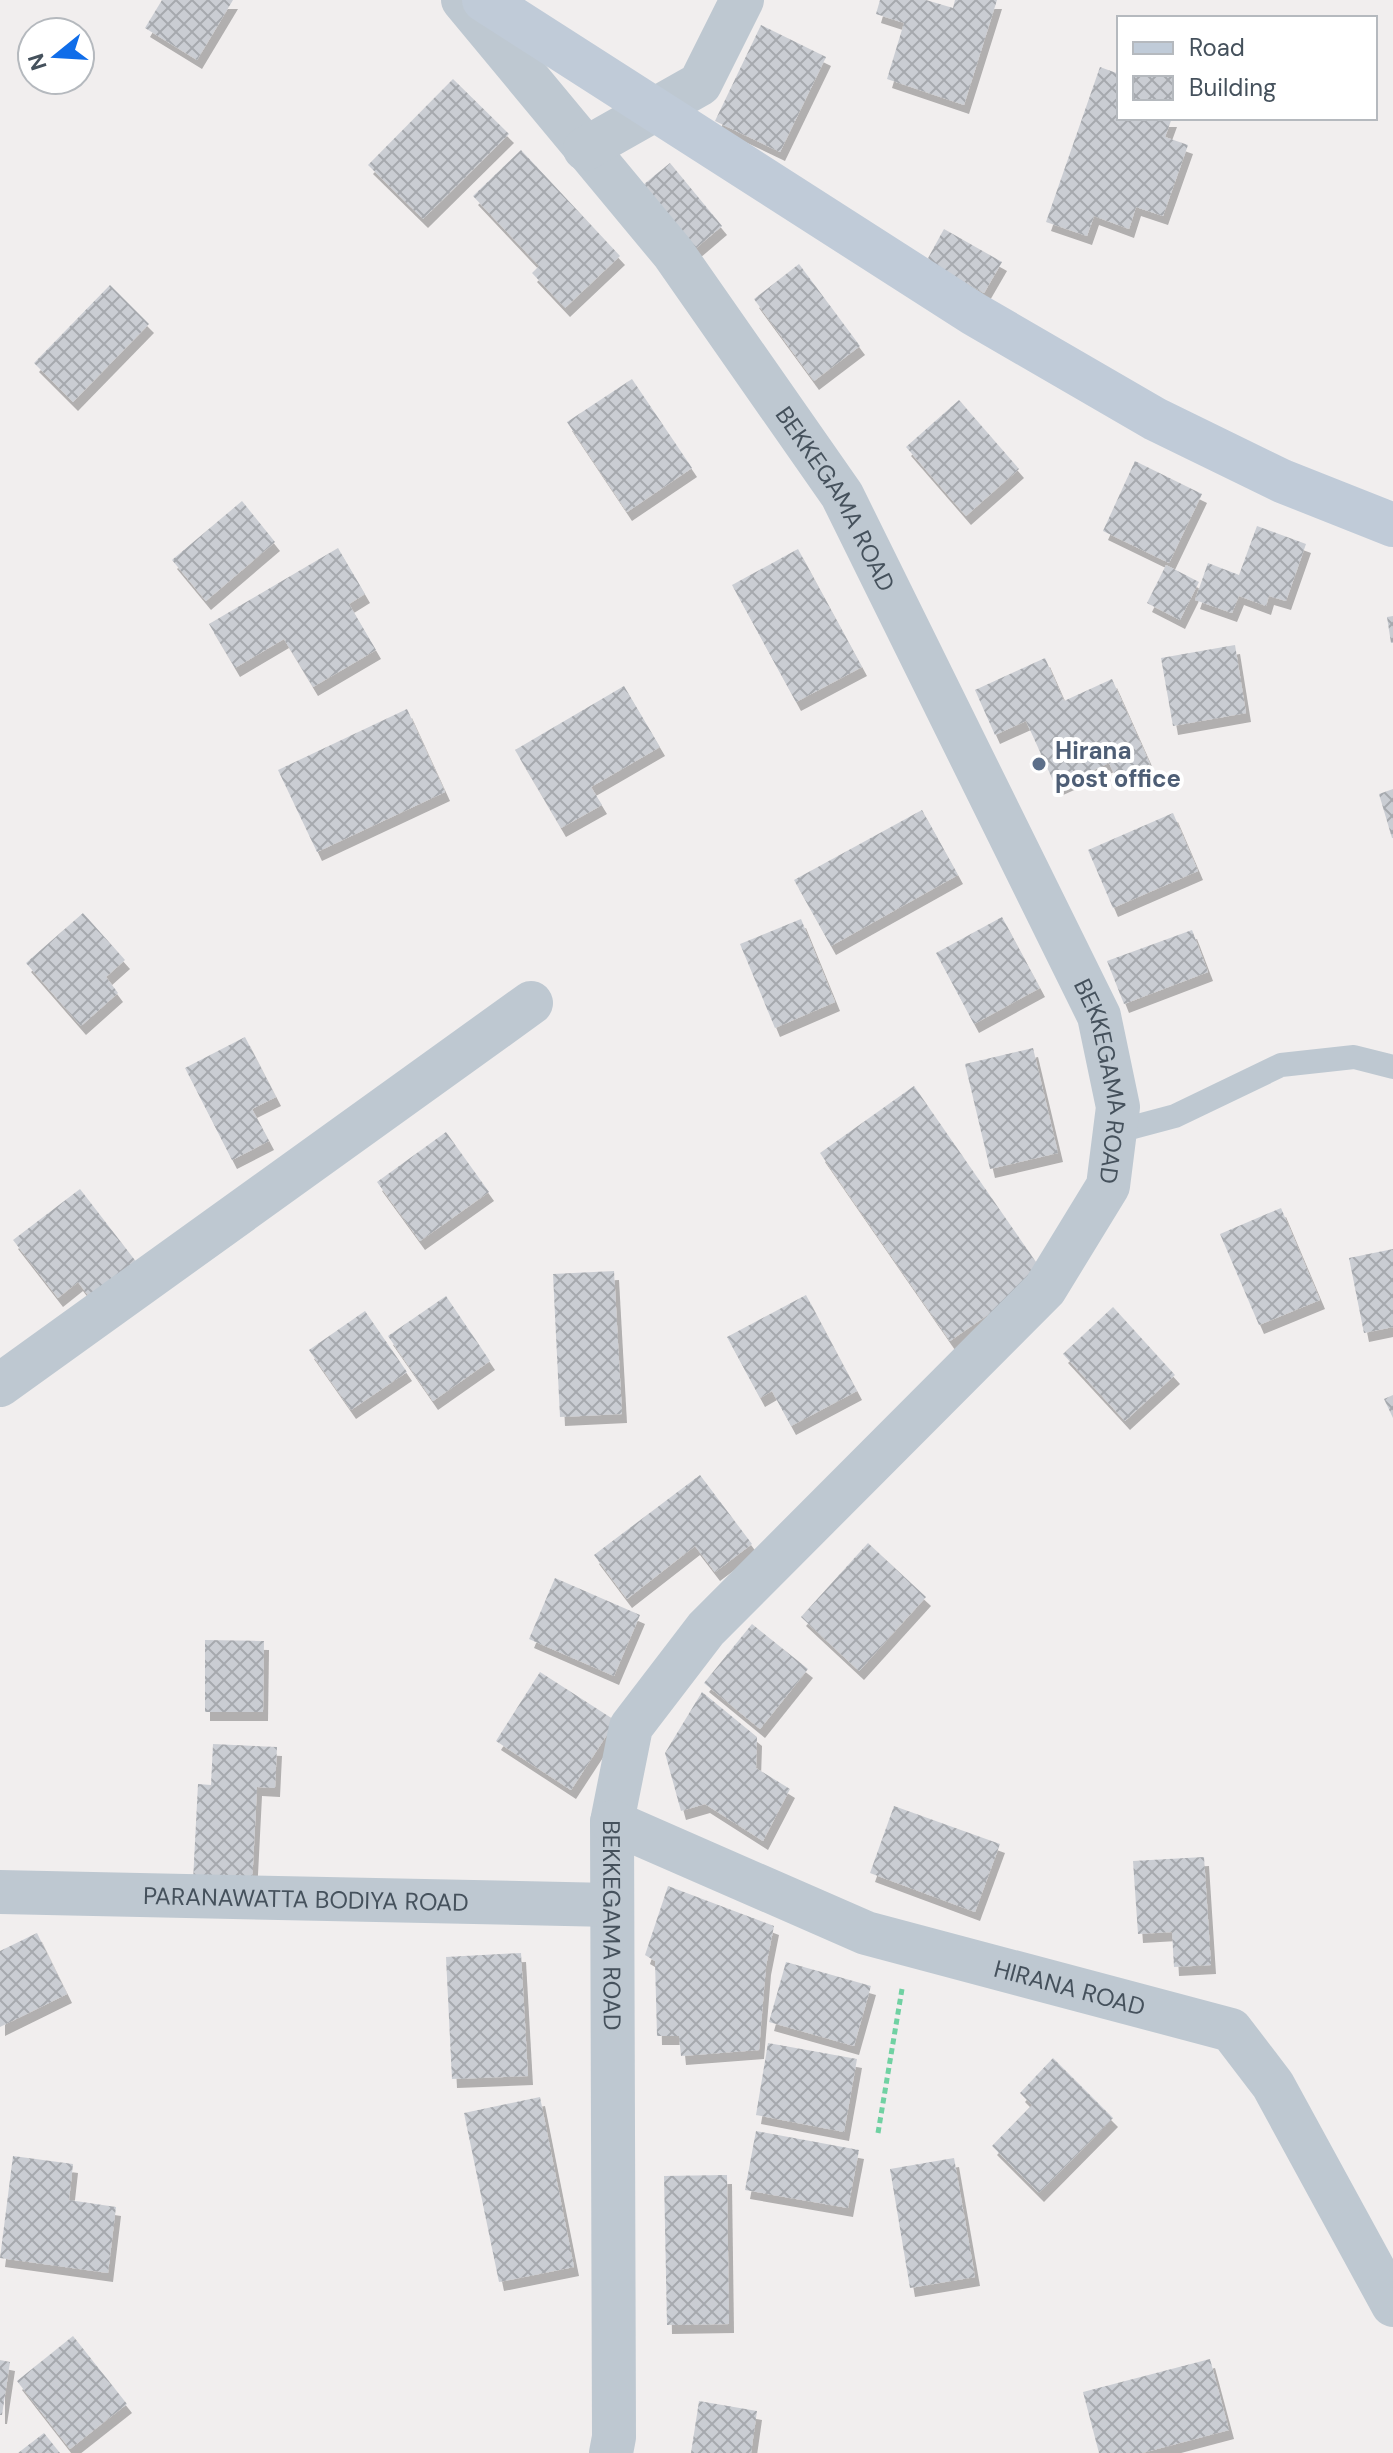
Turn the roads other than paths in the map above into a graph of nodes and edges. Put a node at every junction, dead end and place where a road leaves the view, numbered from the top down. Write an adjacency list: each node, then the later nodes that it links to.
1 (463, 0): 5 (street, BEKKEGAMA ROAD)
2 (484, 0): 4 (street)
3 (742, 0): 4 (street)
4 (656, 110): 5 (street); 6 (street)
5 (585, 149): 9 (street, BEKKEGAMA ROAD)
6 (1393, 525)
7 (531, 1003): 10 (street)
8 (1393, 1067): 9 (lane)
9 (1115, 1132): 11 (street, BEKKEGAMA ROAD)
10 (0, 1385)
11 (612, 1822): 13 (street, BEKKEGAMA ROAD); 14 (street, HIRANA ROAD)
12 (0, 1892): 13 (street, PARANAWATTA BODIYA ROAD)
13 (611, 1905): 15 (street, BEKKEGAMA ROAD)
14 (1393, 2305)
15 (611, 2453)

